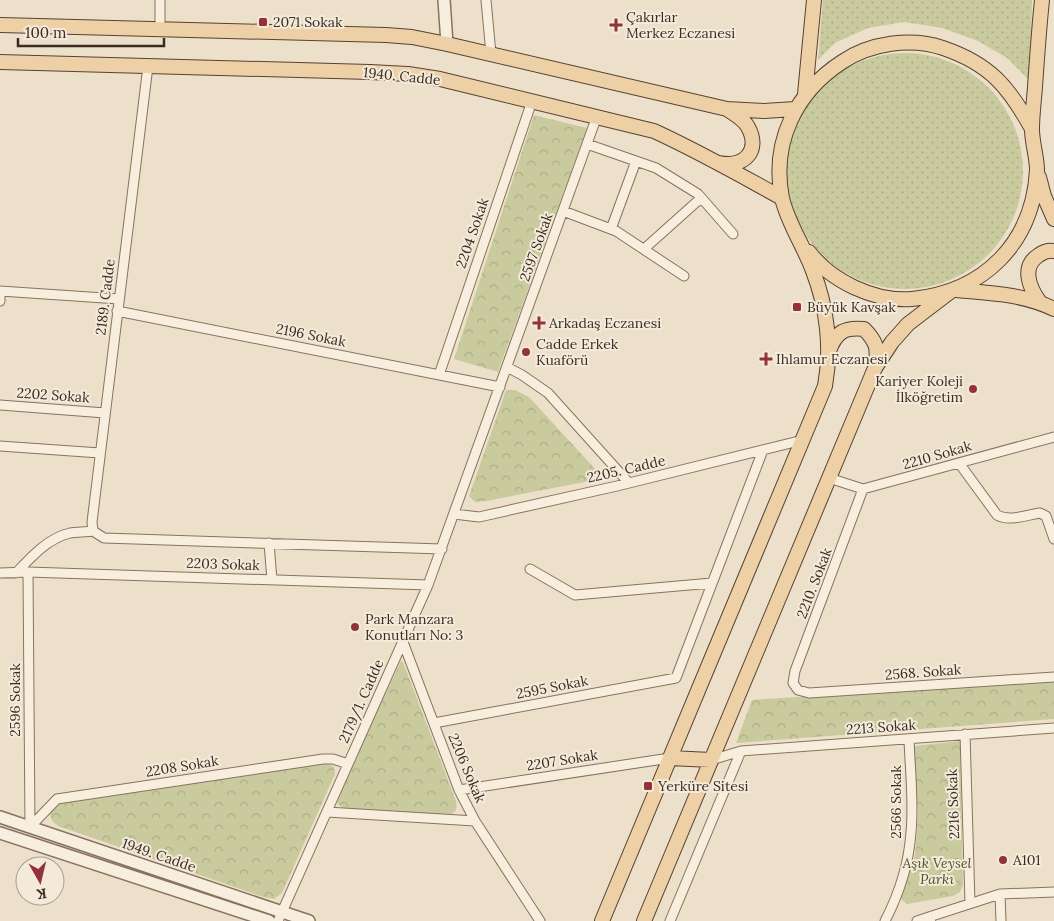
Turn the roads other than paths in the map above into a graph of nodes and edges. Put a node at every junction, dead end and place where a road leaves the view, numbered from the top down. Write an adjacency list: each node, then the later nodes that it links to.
1 (160, 0): 7 (street)
2 (444, 0): 8 (street)
3 (486, 0): 9 (street)
4 (814, 0): 12 (main road)
5 (1042, 0): 17 (main road)
6 (0, 25): 7 (main road)
7 (160, 30): 8 (main road)
8 (447, 44): 9 (main road)
9 (491, 54): 14 (main road)
10 (0, 62): 11 (main road, 1940. Cadde)
11 (148, 66): 13 (main road, 1940. Cadde); 34 (street, 2189. Cadde)
12 (805, 94): 15 (main road); 17 (main road)
13 (532, 101): 16 (main road, 1940. Cadde); 42 (street, 2204 Sokak)
14 (727, 109): 15 (main road); 19 (main road)
15 (795, 109): 23 (main road)
16 (597, 116): 18 (street, 2597 Sokak); 19 (main road, 1940. Cadde)
17 (1032, 129): 21 (main road)
18 (587, 144): 20 (street); 24 (street, 2597 Sokak)
19 (709, 160): 23 (main road, 1940. Cadde)
20 (636, 161): 22 (street); 26 (street)
21 (1037, 168): 25 (main road); 33 (main road)
22 (701, 198): 27 (street); 29 (street)
23 (782, 198): 28 (main road)
24 (563, 211): 26 (street); 40 (street, 2597 Sokak)
25 (1054, 219)
26 (611, 229): 29 (street)
27 (733, 234)
28 (799, 239): 33 (main road); 39 (main road)
29 (644, 249): 31 (street)
30 (1054, 251): 36 (main road)
31 (684, 276)
32 (0, 291): 34 (street); 35 (street)
33 (953, 291): 36 (main road); 41 (main road)
34 (119, 299): 38 (street, 2189. Cadde)
35 (0, 301)
36 (1038, 301): 37 (main road)
37 (1054, 309)
38 (117, 311): 42 (street, 2196 Sokak); 45 (street, 2189. Cadde)
39 (829, 351): 41 (main road); 47 (main road)
40 (507, 368): 43 (street, 2597 Sokak); 53 (street)
41 (874, 368): 52 (main road)
42 (439, 374): 43 (street, 2196 Sokak)
43 (500, 386): 55 (street, 2179/1. Cadde)
44 (0, 406): 45 (street, 2202 Sokak)
45 (105, 413): 50 (street, 2189. Cadde)
46 (1054, 436): 51 (street, 2210 Sokak)
47 (803, 440): 49 (street, 2205. Cadde); 75 (main road)
48 (0, 446): 50 (street)
49 (763, 450): 53 (street, 2205. Cadde); 65 (street)
50 (100, 453): 56 (street, 2189. Cadde)
51 (959, 463): 54 (street, 2210 Sokak); 57 (street)
52 (829, 478): 54 (street); 76 (main road)
53 (629, 483): 55 (street, 2205. Cadde)
54 (863, 490): 69 (street, 2210. Sokak)
55 (454, 514): 59 (street, 2179/1. Cadde)
56 (93, 531): 58 (street, 2203 Sokak); 63 (street)
57 (1054, 539)
58 (269, 543): 59 (street, 2203 Sokak); 64 (street)
59 (442, 549): 66 (street, 2179/1. Cadde)
60 (530, 569): 65 (street)
61 (28, 572): 63 (street, 2203 Sokak); 64 (street, 2203 Sokak); 82 (street, 2596 Sokak)
62 (0, 573): 63 (street)
63 (16, 573)
64 (272, 580): 66 (street, 2203 Sokak)
65 (712, 583): 70 (street, 2595 Sokak)
66 (428, 585): 67 (street, 2179/1. Cadde)
67 (403, 642): 70 (street, 2206 Sokak); 77 (street, 2179/1. Cadde)
68 (1054, 677): 69 (street, 2568. Sokak)
69 (795, 687)
70 (434, 723): 78 (street, 2206 Sokak)
71 (1054, 728): 72 (street, 2213 Sokak)
72 (965, 734): 73 (street, 2213 Sokak); 86 (street, 2216 Sokak)
73 (909, 739): 74 (street, 2213 Sokak); 95 (street, 2566 Sokak)
74 (740, 751): 76 (street, 2213 Sokak); 94 (street)
75 (670, 758): 76 (main road); 78 (street, 2207 Sokak); 92 (main road)
76 (711, 760): 93 (main road)
77 (348, 764): 79 (street, 2179/1. Cadde); 82 (street, 2208 Sokak)
78 (459, 790): 81 (street, 2206 Sokak)
79 (327, 812): 81 (street); 87 (street, 2179/1. Cadde)
80 (0, 817): 82 (street, 1949. Cadde)
81 (475, 821): 91 (street, 2206 Sokak)
82 (30, 827): 87 (street, 1949. Cadde)
83 (0, 833): 89 (street, 1949. Cadde)
84 (1054, 892): 85 (street)
85 (1000, 894): 86 (street); 97 (street)
86 (970, 903): 88 (street)
87 (280, 917): 90 (street, 1949. Cadde)
88 (931, 918): 96 (street)
89 (269, 921)
90 (309, 921)
91 (540, 921)
92 (602, 921)
93 (644, 921)
94 (670, 921)
95 (885, 921)
96 (917, 921)
97 (1001, 921)

